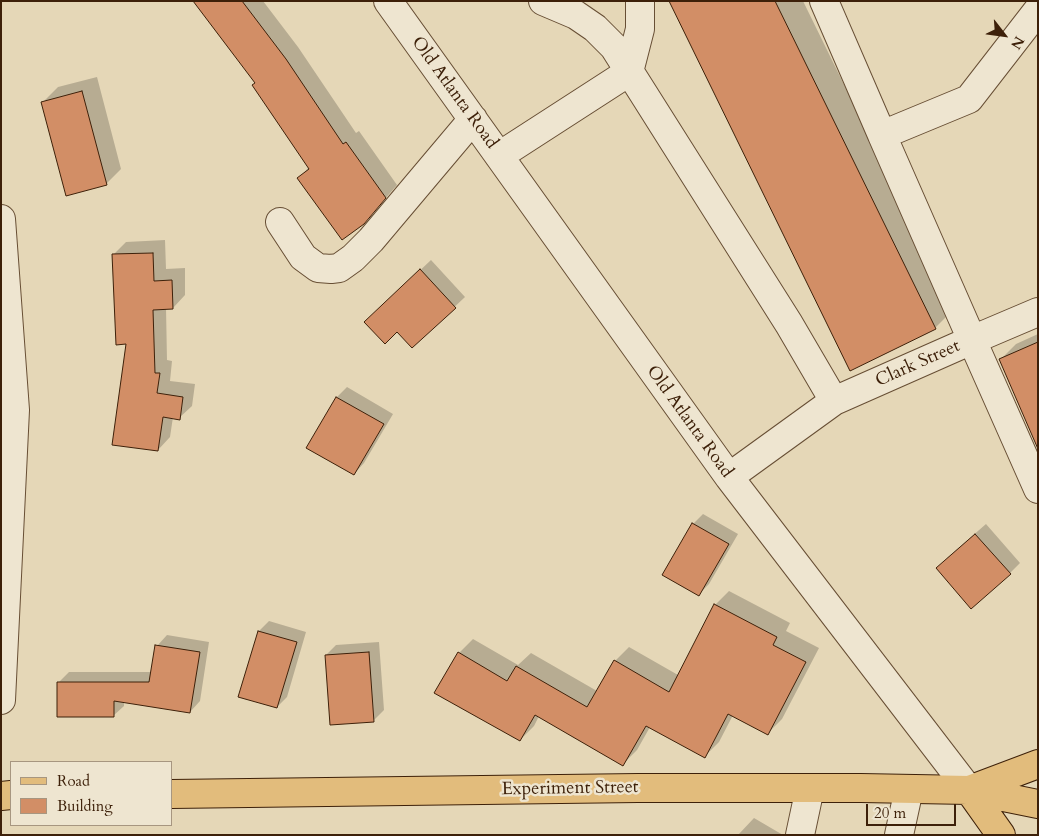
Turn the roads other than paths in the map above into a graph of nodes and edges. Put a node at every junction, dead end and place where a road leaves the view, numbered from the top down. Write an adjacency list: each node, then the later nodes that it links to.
1 (388, 1): 7 (street, Old Atlanta Road)
2 (543, 1): 6 (street)
3 (640, 1): 6 (street)
4 (824, 1): 8 (street)
5 (1038, 10): 8 (street)
6 (629, 72): 9 (street); 14 (street)
7 (473, 119): 9 (street, Old Atlanta Road); 11 (street)
8 (882, 135): 13 (street)
9 (499, 156): 15 (street, Old Atlanta Road)
10 (1, 219): 17 (street)
11 (280, 222)
12 (1038, 312): 13 (street)
13 (972, 340): 14 (street, Clark Street); 16 (street, Clark Street)
14 (834, 401): 15 (street, Clark Street)
15 (729, 478): 21 (street, Old Atlanta Road)
16 (1038, 488)
17 (1, 700)
18 (1038, 764): 21 (main road)
19 (810, 788): 20 (main road, Experiment Street); 22 (main road, Experiment Street); 24 (street)
20 (909, 789): 21 (main road, Experiment Street); 25 (street)
21 (969, 790): 23 (main road); 26 (main road, Old Atlanta Road)
22 (172, 794)
23 (1038, 804)
24 (800, 835)
25 (899, 835)
26 (1001, 835)

